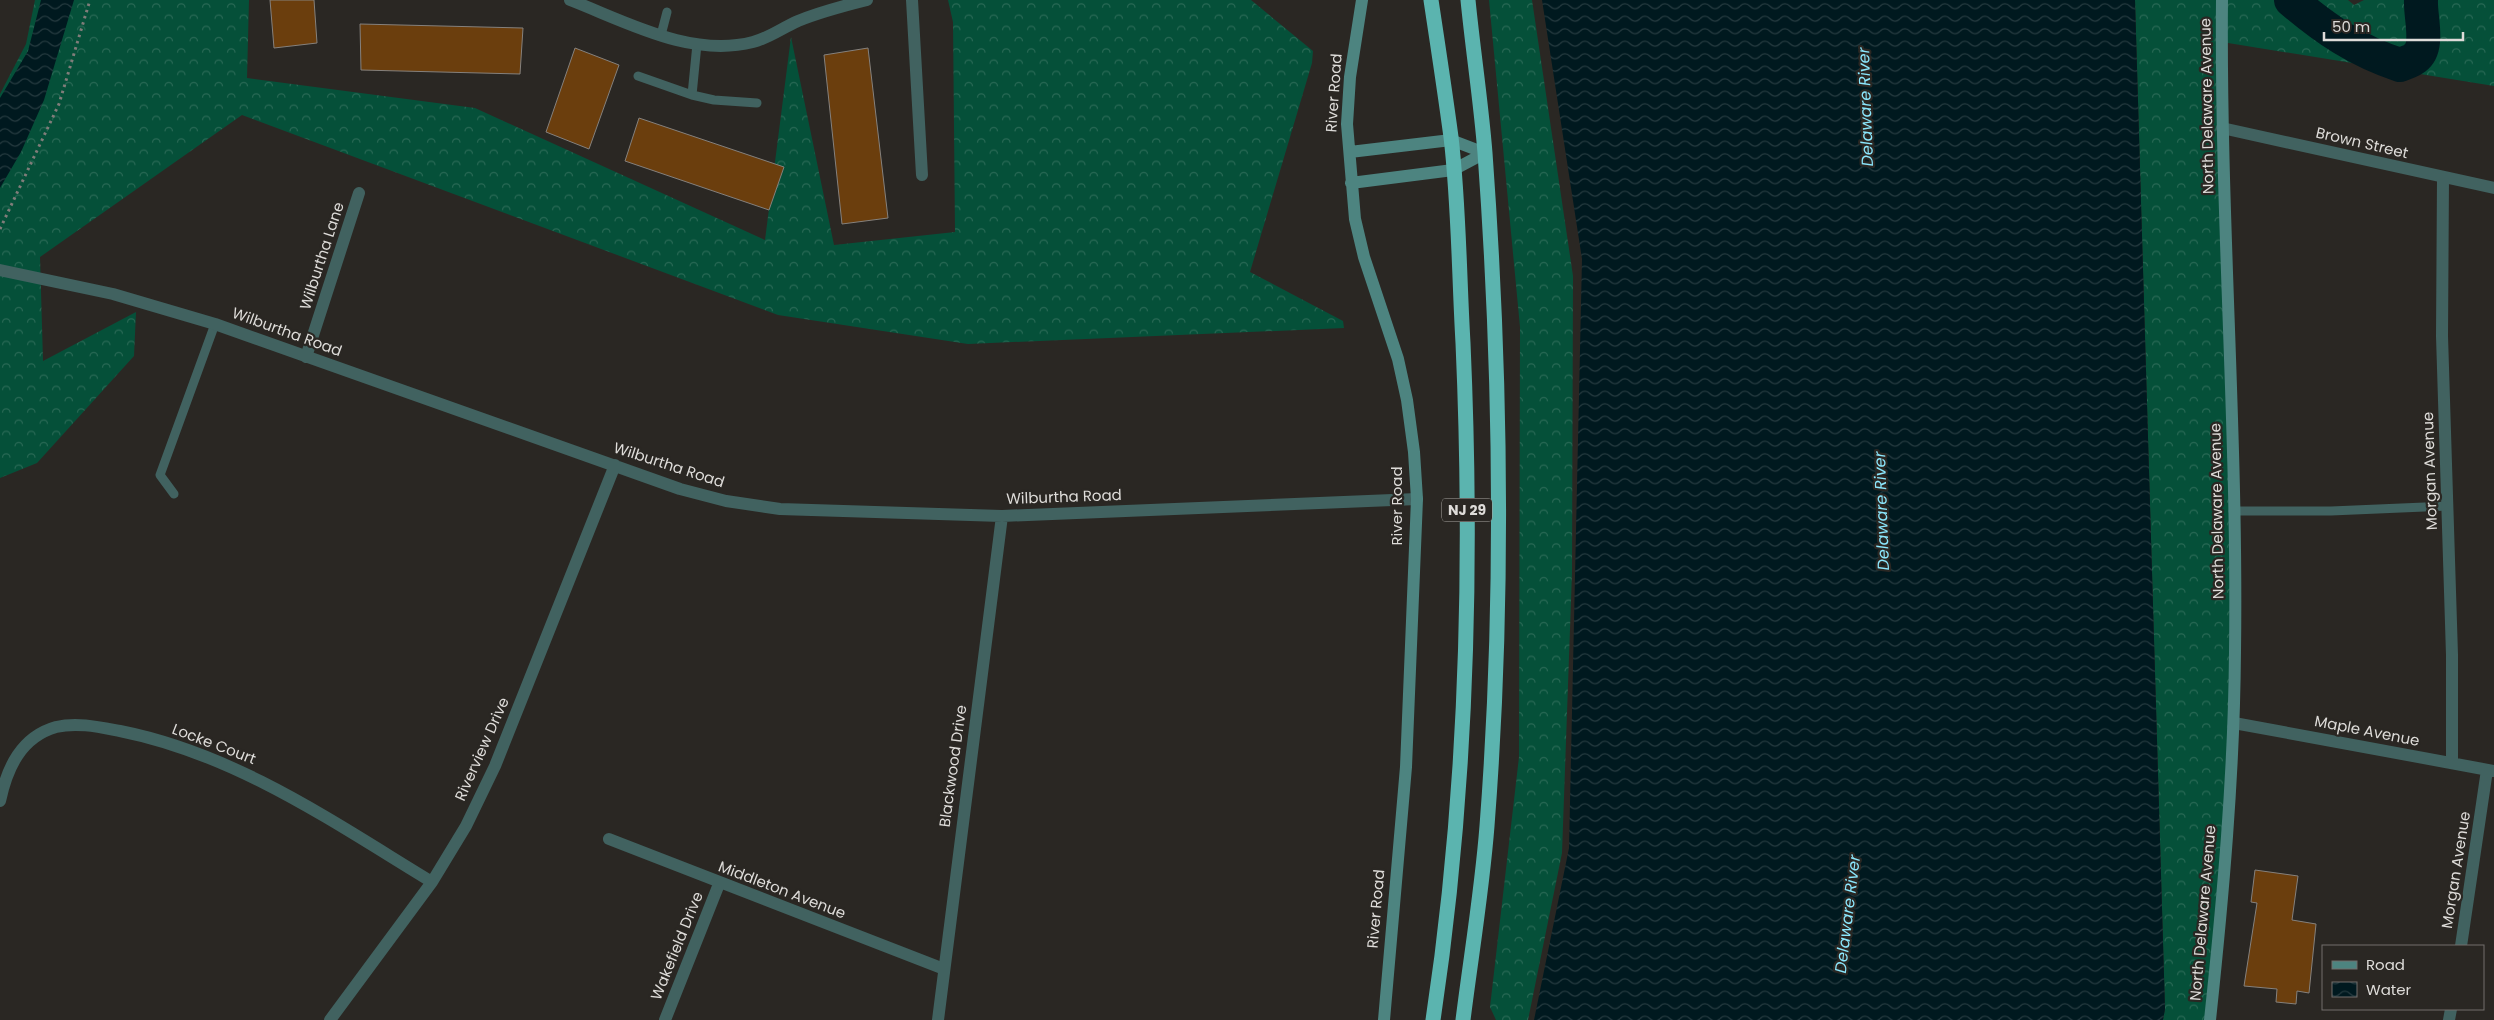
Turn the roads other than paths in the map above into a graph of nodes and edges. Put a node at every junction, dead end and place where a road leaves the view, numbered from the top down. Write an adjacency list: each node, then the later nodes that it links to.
1 (570, 0): 9 (street)
2 (867, 0): 10 (street)
3 (912, 0): 19 (street)
4 (1362, 0): 16 (street, River Road)
5 (1431, 0): 15 (highway, NJ 29)
6 (1468, 0): 17 (highway, NJ 29)
7 (2222, 0): 14 (street, North Delaware Avenue)
8 (667, 12): 9 (lane)
9 (661, 35): 10 (street)
10 (697, 44): 12 (lane)
11 (638, 76): 12 (lane)
12 (692, 95): 13 (lane)
13 (757, 103)
14 (2222, 128): 20 (street, Brown Street); 31 (street, North Delaware Avenue)
15 (1451, 140): 16 (street); 17 (street); 18 (highway, NJ 29)
16 (1350, 152): 21 (street, River Road)
17 (1484, 153): 18 (street); 47 (highway, NJ 29)
18 (1453, 170): 21 (street); 46 (highway, NJ 29)
19 (922, 176)
20 (2443, 178): 22 (street, Brown Street); 30 (street, Morgan Avenue)
21 (1351, 183): 29 (street, River Road)
22 (2494, 188)
23 (359, 193): 26 (street, Wilburtha Lane)
24 (0, 270): 25 (street, Wilburtha Road)
25 (215, 324): 26 (street, Wilburtha Road); 28 (lane)
26 (306, 357): 27 (street, Wilburtha Road)
27 (615, 465): 32 (street, Wilburtha Road); 38 (street, Riverview Drive)
28 (174, 494)
29 (1417, 499): 32 (street, Wilburtha Road); 45 (street, River Road)
30 (2448, 506): 31 (lane); 34 (street, Morgan Avenue)
31 (2233, 511): 33 (street, North Delaware Avenue)
32 (1002, 516): 41 (street, Blackwood Drive)
33 (2234, 723): 34 (street, Maple Avenue); 48 (street, North Delaware Avenue)
34 (2452, 763): 35 (street, Maple Avenue)
35 (2491, 771): 40 (street, Morgan Avenue)
36 (0, 801): 38 (street, Locke Court)
37 (609, 839): 39 (street, Middleton Avenue)
38 (432, 882): 42 (street, Riverview Drive)
39 (719, 884): 41 (street, Middleton Avenue); 43 (street, Wakefield Drive)
40 (2460, 945)
41 (944, 969): 44 (street, Blackwood Drive)
42 (330, 1020)
43 (665, 1020)
44 (938, 1020)
45 (1384, 1020)
46 (1433, 1020)
47 (1463, 1020)
48 (2210, 1020)

